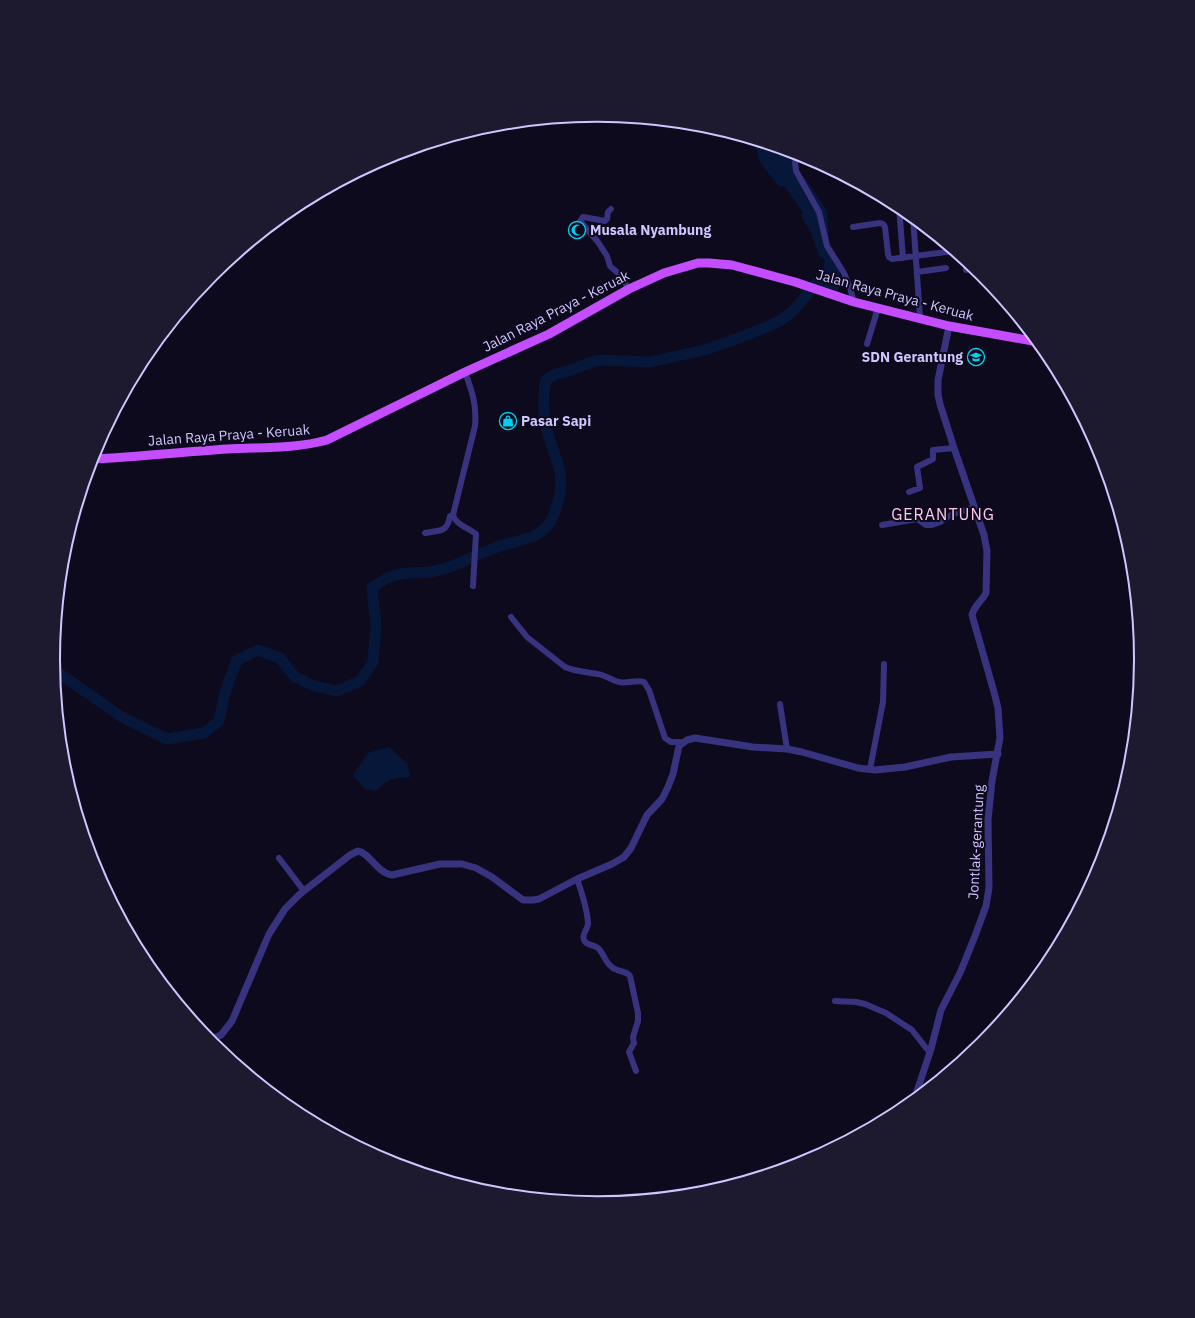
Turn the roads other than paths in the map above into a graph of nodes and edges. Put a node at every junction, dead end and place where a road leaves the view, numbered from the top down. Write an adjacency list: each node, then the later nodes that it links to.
1 (796, 159): 12 (street)
2 (610, 209): 11 (street)
3 (900, 215): 8 (street)
4 (914, 225): 7 (street)
5 (852, 227): 8 (street)
6 (946, 252): 7 (street)
7 (916, 256): 8 (street); 10 (street)
8 (903, 258)
9 (946, 268): 10 (street)
10 (917, 272): 14 (street)
11 (629, 289): 12 (main road, Jalan Raya Praya - Keruak); 18 (main road, Jalan Raya Praya - Keruak)
12 (854, 302): 13 (main road, Jalan Raya Praya - Keruak)
13 (878, 308): 14 (main road, Jalan Raya Praya - Keruak); 17 (street)
14 (920, 318): 15 (main road, Jalan Raya Praya - Keruak)
15 (949, 326): 16 (main road, Jalan Raya Praya - Keruak); 19 (street, Jontlak-gerantung)
16 (1030, 341)
17 (867, 344)
18 (464, 372): 20 (main road, Jalan Raya Praya - Keruak); 23 (street)
19 (954, 448): 21 (street); 22 (street, Jontlak-gerantung)
20 (99, 458)
21 (909, 492)
22 (974, 507): 24 (street); 32 (street, Jontlak-gerantung)
23 (453, 515): 25 (street); 26 (street)
24 (882, 525)
25 (425, 533)
26 (473, 586)
27 (511, 617): 30 (street)
28 (884, 664): 33 (street)
29 (780, 704): 31 (street)
30 (682, 742): 31 (street); 35 (street)
31 (786, 749): 33 (street)
32 (998, 754): 33 (street); 39 (street, Jontlak-gerantung)
33 (870, 769)
34 (279, 858): 36 (street)
35 (577, 879): 36 (street); 40 (street)
36 (304, 891): 38 (street)
37 (835, 1001): 39 (street)
38 (216, 1037)
39 (930, 1053): 41 (street, Jontlak-gerantung)
40 (636, 1071)
41 (917, 1091)

